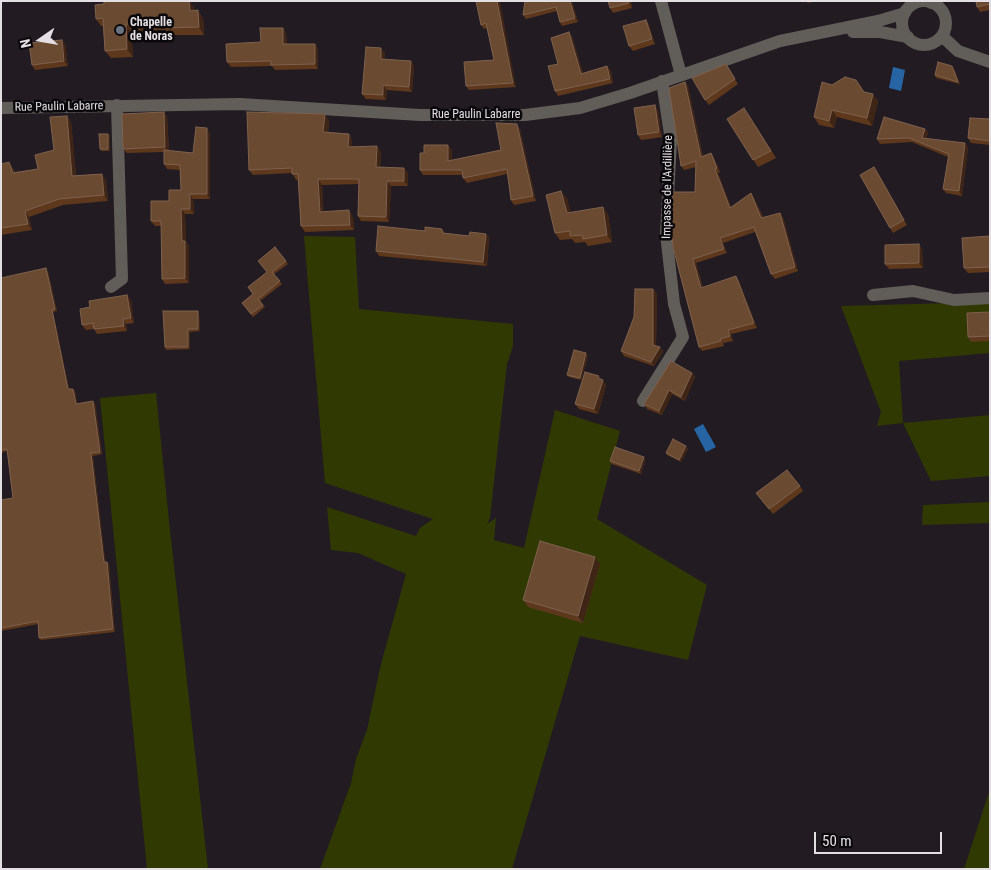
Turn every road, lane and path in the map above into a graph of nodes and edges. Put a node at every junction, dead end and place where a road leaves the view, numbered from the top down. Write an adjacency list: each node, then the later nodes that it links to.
1 (661, 1): 8 (street)
2 (931, 2): 3 (street); 5 (street)
3 (905, 13): 4 (street); 6 (street)
4 (823, 32): 6 (street); 8 (street, Rue Paulin Labarre)
5 (942, 36): 6 (street); 7 (street)
6 (908, 37)
7 (990, 62)
8 (681, 74): 9 (street, Rue Paulin Labarre)
9 (662, 81): 10 (street, Rue Paulin Labarre); 15 (street, Impasse de l'Ardillière)
10 (117, 105): 11 (street, Rue Paulin Labarre); 12 (street, Rue Paulin Labarre)
11 (1, 108)
12 (111, 287)
13 (873, 295): 14 (street)
14 (990, 298)
15 (643, 402)

